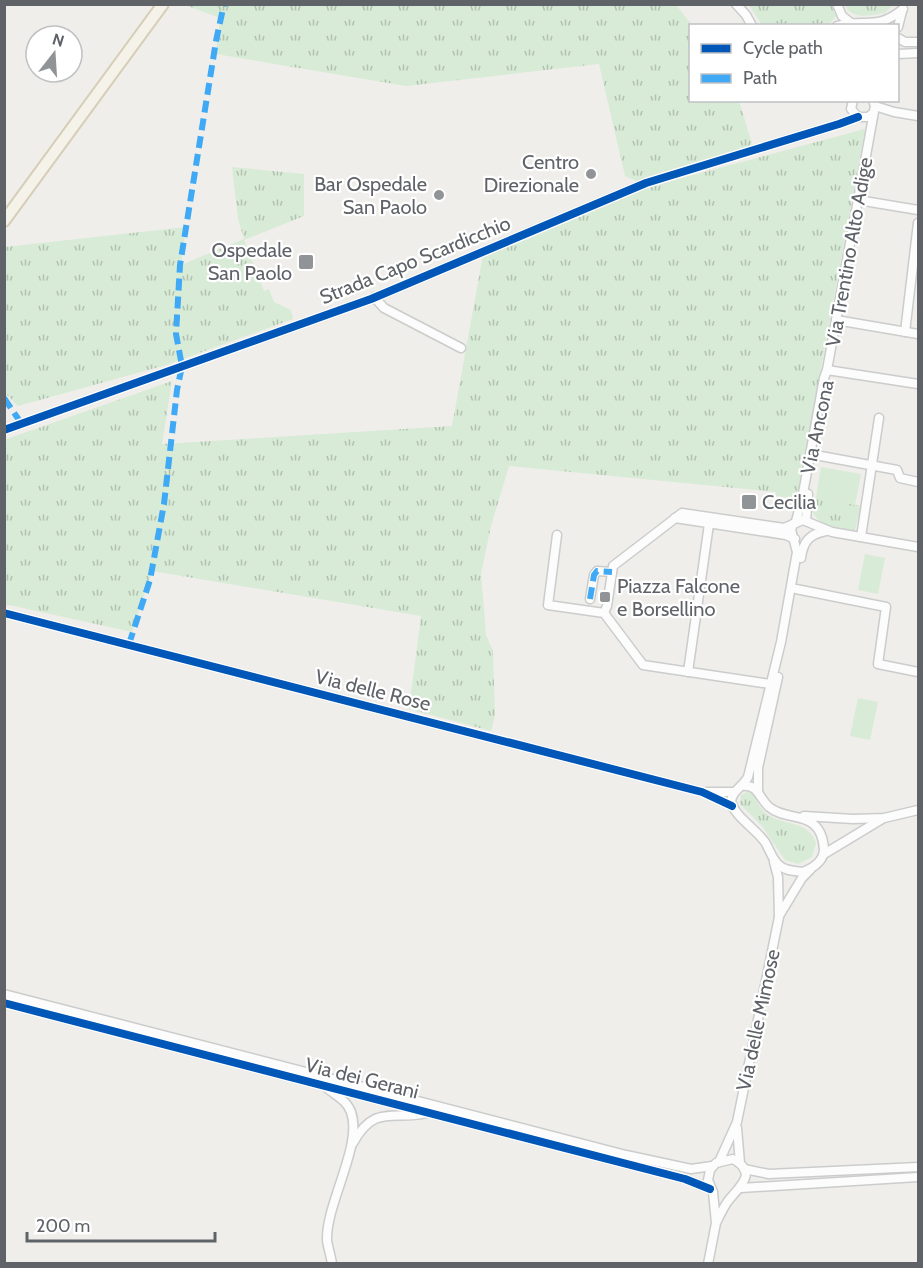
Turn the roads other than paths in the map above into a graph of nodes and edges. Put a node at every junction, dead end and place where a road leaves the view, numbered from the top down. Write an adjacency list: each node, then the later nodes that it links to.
1 (155, 4): 24 (main road)
2 (163, 4): 26 (main road)
3 (736, 4): 8 (street)
4 (837, 4): 6 (street)
5 (903, 7): 11 (street); 12 (street)
6 (842, 16): 7 (street); 9 (street)
7 (851, 23): 10 (street); 11 (street)
8 (751, 24)
9 (838, 24)
10 (844, 24)
11 (886, 24)
12 (898, 24)
13 (899, 39): 14 (street)
14 (918, 42)
15 (918, 52): 16 (street)
16 (899, 54)
17 (852, 103): 20 (street, Via Trentino Alto Adige); 21 (street)
18 (874, 106): 19 (street); 20 (street, Strada Capo Scardicchio); 22 (street, Via Trentino Alto Adige)
19 (918, 116)
20 (861, 117): 21 (street, Strada Capo Scardicchio); 22 (street, Via Trentino Alto Adige)
21 (839, 124): 28 (street, Strada Capo Scardicchio)
22 (870, 134): 23 (street, Via Trentino Alto Adige)
23 (858, 200): 25 (street); 29 (street, Via Trentino Alto Adige)
24 (4, 210)
25 (918, 210)
26 (4, 221)
27 (918, 223): 30 (street)
28 (374, 297): 32 (street); 36 (street, Strada Capo Scardicchio)
29 (836, 320): 30 (street); 33 (street, Via Trentino Alto Adige)
30 (905, 332): 31 (street)
31 (918, 334)
32 (461, 348)
33 (827, 370): 34 (street); 37 (street, Via Ancona); 41 (street, Via Ancona)
34 (918, 384)
35 (879, 418): 38 (street)
36 (4, 430)
37 (815, 455): 38 (street); 42 (street, Via Ancona)
38 (873, 466): 39 (street); 48 (street)
39 (918, 482)
40 (675, 519): 41 (street); 43 (street); 50 (street)
41 (795, 522): 42 (street); 46 (street)
42 (808, 522): 44 (street); 47 (street)
43 (710, 524): 46 (street); 55 (street)
44 (826, 531): 47 (street); 48 (street)
45 (557, 535): 54 (street)
46 (793, 537): 47 (street); 57 (street)
47 (809, 537): 51 (street)
48 (861, 537): 49 (street)
49 (918, 547)
50 (612, 572): 52 (street); 54 (street)
51 (796, 588): 56 (street); 59 (street)
52 (591, 599)
53 (4, 613): 60 (street, Via delle Rose)
54 (603, 613): 55 (street)
55 (688, 672): 57 (street)
56 (918, 672)
57 (770, 684): 58 (street)
58 (738, 789): 59 (street, Via delle Rose); 60 (street, Via delle Rose); 61 (street)
59 (758, 791): 63 (street)
60 (702, 792): 61 (street, Via delle Rose)
61 (732, 806): 66 (street)
62 (918, 810): 64 (street)
63 (797, 816): 64 (street); 65 (street)
64 (884, 818): 65 (street)
65 (824, 854): 67 (street, Via delle Mimose)
66 (773, 859): 67 (street); 68 (street, Via delle Mimose)
67 (811, 869): 68 (street, Via delle Mimose)
68 (779, 917): 73 (street, Via delle Mimose)
69 (4, 994): 75 (street, Via dei Gerani)
70 (4, 1003): 71 (street, Via dei Gerani)
71 (322, 1085): 72 (street, Via dei Gerani); 74 (street)
72 (430, 1112): 74 (street); 79 (street, Via dei Gerani)
73 (737, 1122): 75 (street, Via delle Mimose); 76 (street, Via delle Mimose)
74 (350, 1148): 82 (street)
75 (716, 1164): 76 (street); 79 (street)
76 (742, 1166): 77 (street); 80 (street)
77 (918, 1167)
78 (918, 1177): 80 (street)
79 (712, 1190): 80 (street); 81 (street)
80 (738, 1191): 81 (street)
81 (716, 1222): 83 (street)
82 (332, 1263)
83 (708, 1263)

